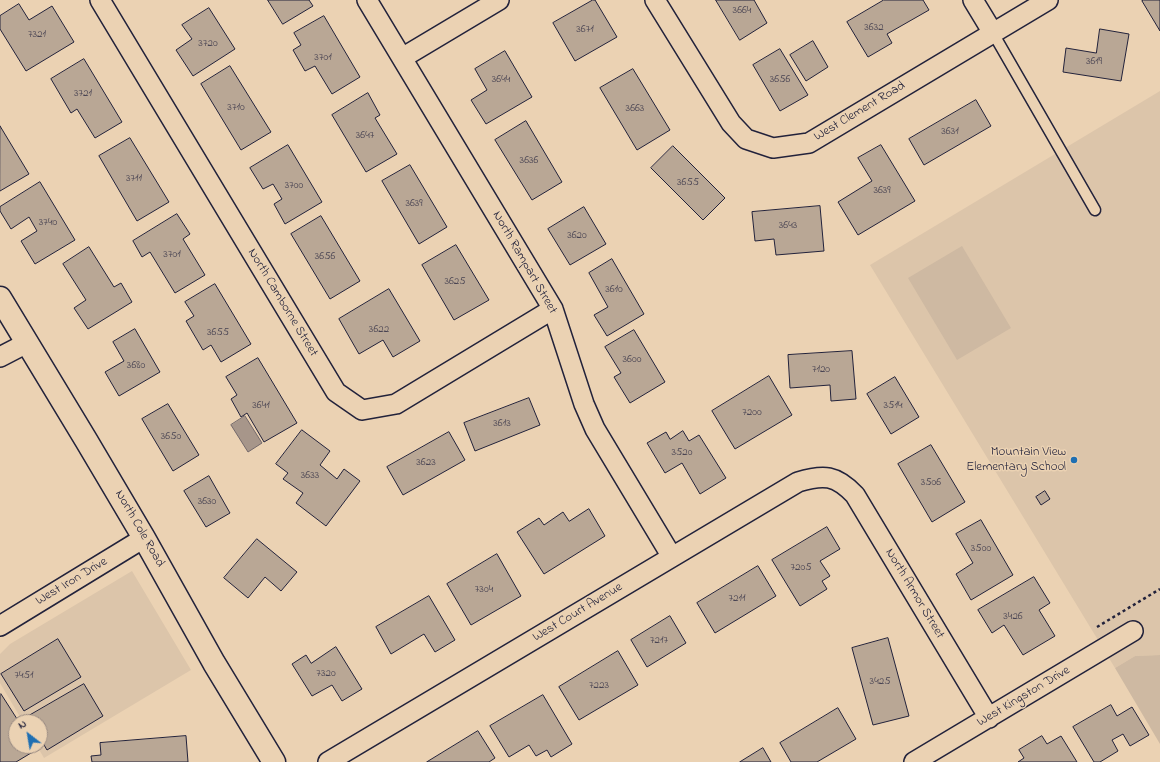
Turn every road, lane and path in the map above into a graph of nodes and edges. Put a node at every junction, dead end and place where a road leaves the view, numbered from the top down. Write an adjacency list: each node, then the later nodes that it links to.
1 (100, 0): 11 (street, North Camborne Street)
2 (367, 0): 8 (street, North Rampart Street)
3 (499, 0): 8 (street)
4 (655, 0): 7 (street, West Clement Road)
5 (973, 0): 7 (street)
6 (1048, 0): 7 (street, West Clement Road)
7 (993, 33): 9 (lane)
8 (402, 58): 11 (street, North Rampart Street)
9 (1095, 210)
10 (0, 298): 12 (main road, North Cole Road)
11 (553, 309): 16 (street, North Rampart Street)
12 (27, 343): 13 (street); 15 (main road, North Cole Road)
13 (0, 357)
14 (831, 477): 16 (street, West Court Avenue); 19 (street, North Armor Street)
15 (144, 538): 17 (street, West Iron Drive); 20 (main road, North Cole Road)
16 (672, 557): 21 (street, West Court Avenue)
17 (0, 626)
18 (1133, 631): 19 (street, West Kingston Drive)
19 (989, 718): 22 (street, West Kingston Drive)
20 (274, 762)
21 (328, 762)
22 (914, 762)

